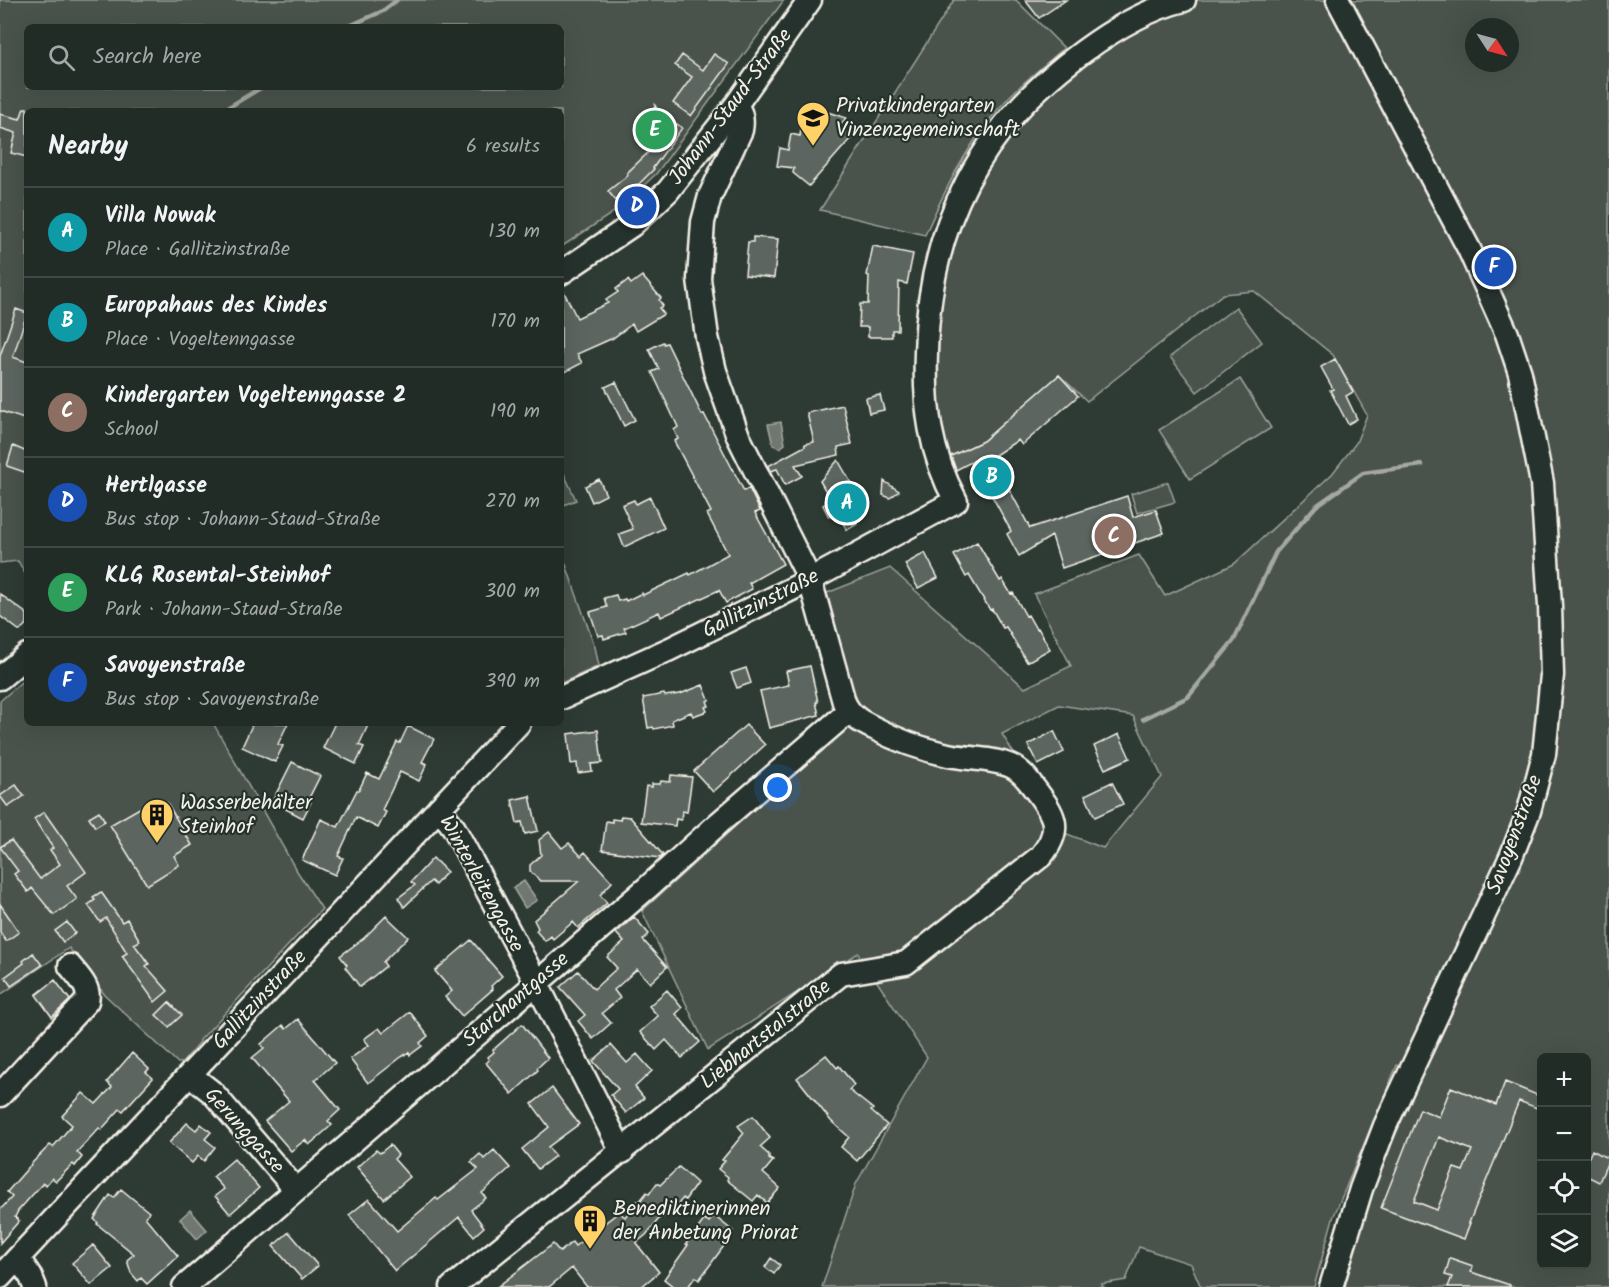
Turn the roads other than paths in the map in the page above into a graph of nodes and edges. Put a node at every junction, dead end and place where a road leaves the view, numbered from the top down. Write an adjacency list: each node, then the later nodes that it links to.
1 (810, 0): 4 (street, Johann-Staud-Straße)
2 (1184, 0): 6 (street, Gallitzinstraße)
3 (1338, 0): 24 (street, Savoyenstraße)
4 (736, 105): 5 (street, Johann-Staud-Straße); 6 (street)
5 (564, 271)
6 (810, 580): 9 (street, Gallitzinstraße); 10 (street)
7 (24, 658): 8 (street)
8 (0, 678)
9 (564, 697)
10 (848, 712): 14 (street, Starchantgasse); 17 (street, Liebhartstalstraße)
11 (516, 726): 12 (street, Gallitzinstraße)
12 (439, 808): 14 (street, Winterleitengasse); 15 (street, Gallitzinstraße)
13 (70, 966): 16 (street)
14 (536, 982): 17 (street, Winterleitengasse); 18 (street, Starchantgasse)
15 (190, 1075): 18 (street, Gerunggasse); 19 (street, Gallitzinstraße)
16 (0, 1095)
17 (622, 1152): 23 (street, Liebhartstalstraße)
18 (296, 1190): 22 (street, Starchantgasse)
19 (18, 1258): 20 (street, Gallitzinstraße); 21 (street)
20 (0, 1277)
21 (34, 1287)
22 (184, 1287)
23 (452, 1287)
24 (1331, 1287)

